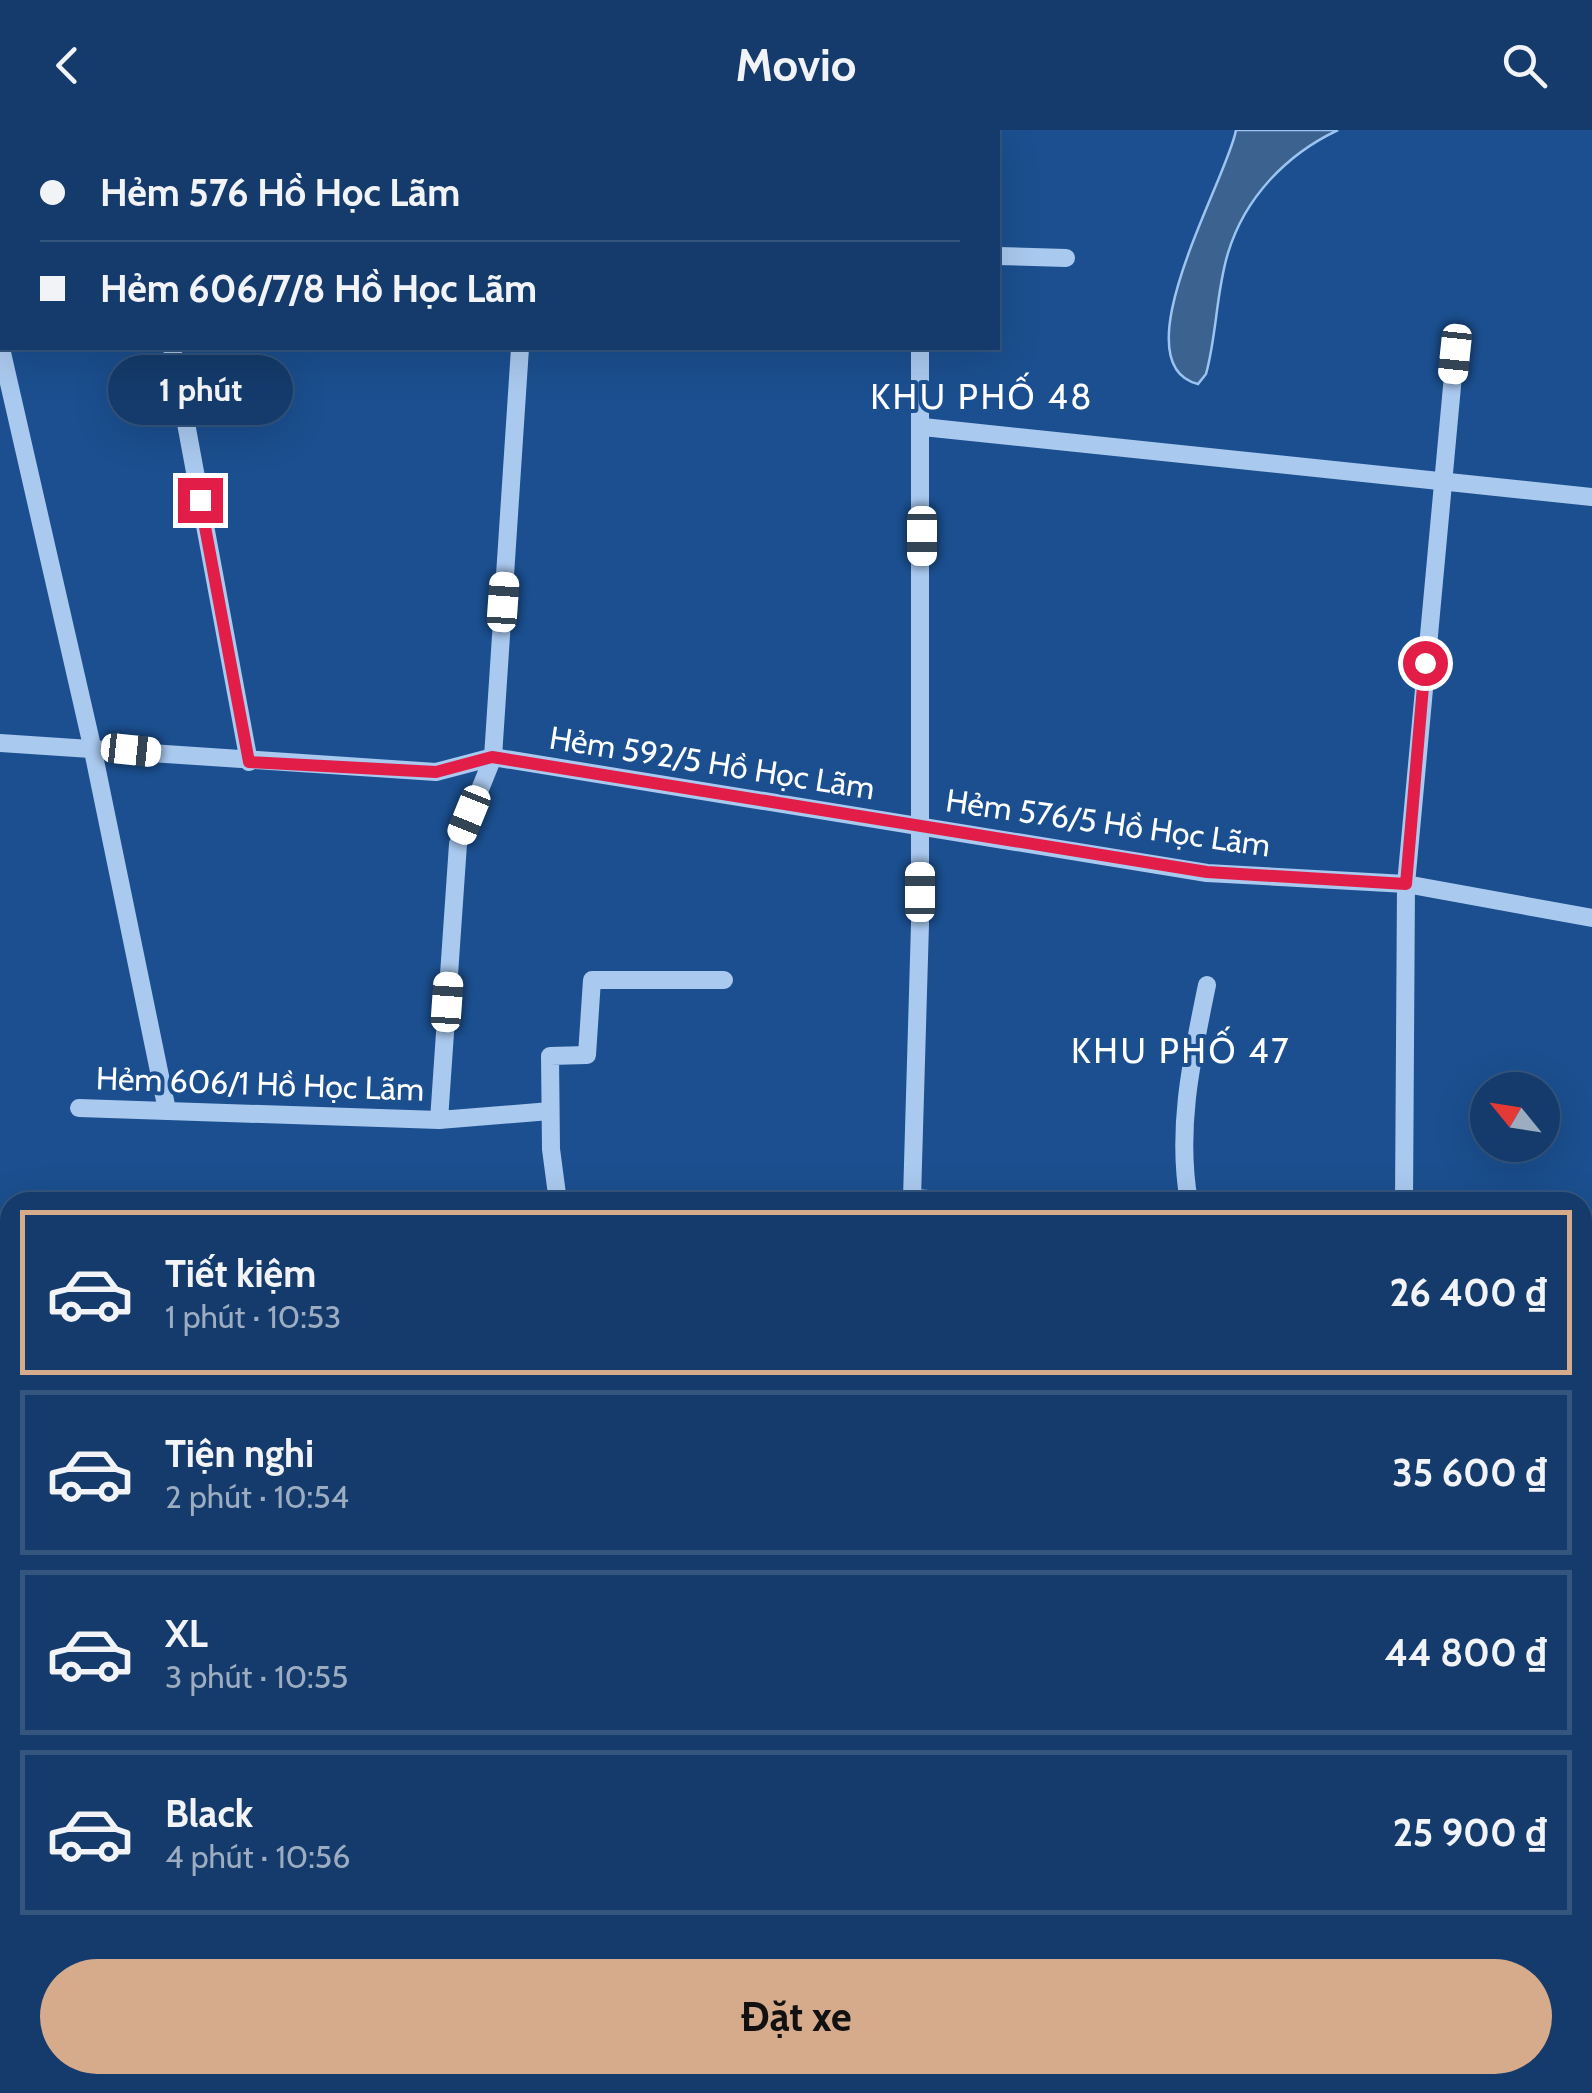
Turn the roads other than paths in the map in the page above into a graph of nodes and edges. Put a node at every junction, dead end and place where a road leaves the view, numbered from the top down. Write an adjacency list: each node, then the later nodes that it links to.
1 (1000, 256): 2 (street)
2 (1066, 258)
3 (1, 350): 12 (street)
4 (172, 350): 14 (street)
5 (520, 350): 13 (street)
6 (920, 350): 8 (street)
7 (1455, 354): 9 (street)
8 (923, 427): 9 (street); 15 (street)
9 (1441, 478): 10 (street); 16 (street)
10 (1592, 497)
11 (0, 743): 12 (street)
12 (92, 746): 14 (street); 21 (street)
13 (492, 757): 14 (street); 15 (street, Hẻm 592/5 Hồ Học Lãm); 23 (street)
14 (249, 762)
15 (921, 828): 16 (street, Hẻm 576/5 Hồ Học Lãm); 25 (street)
16 (1406, 884): 17 (street, Hẻm 576/5 Hồ Học Lãm); 27 (street)
17 (1592, 918)
18 (724, 980): 22 (street)
19 (1207, 985): 26 (street)
20 (79, 1108): 21 (street, Hẻm 606/1 Hồ Học Lãm)
21 (167, 1110): 23 (street, Hẻm 606/1 Hồ Học Lãm)
22 (550, 1111): 23 (street, Hẻm 606/1 Hồ Học Lãm); 24 (street)
23 (439, 1120)
24 (557, 1192)
25 (912, 1192)
26 (1187, 1192)
27 (1404, 1192)

